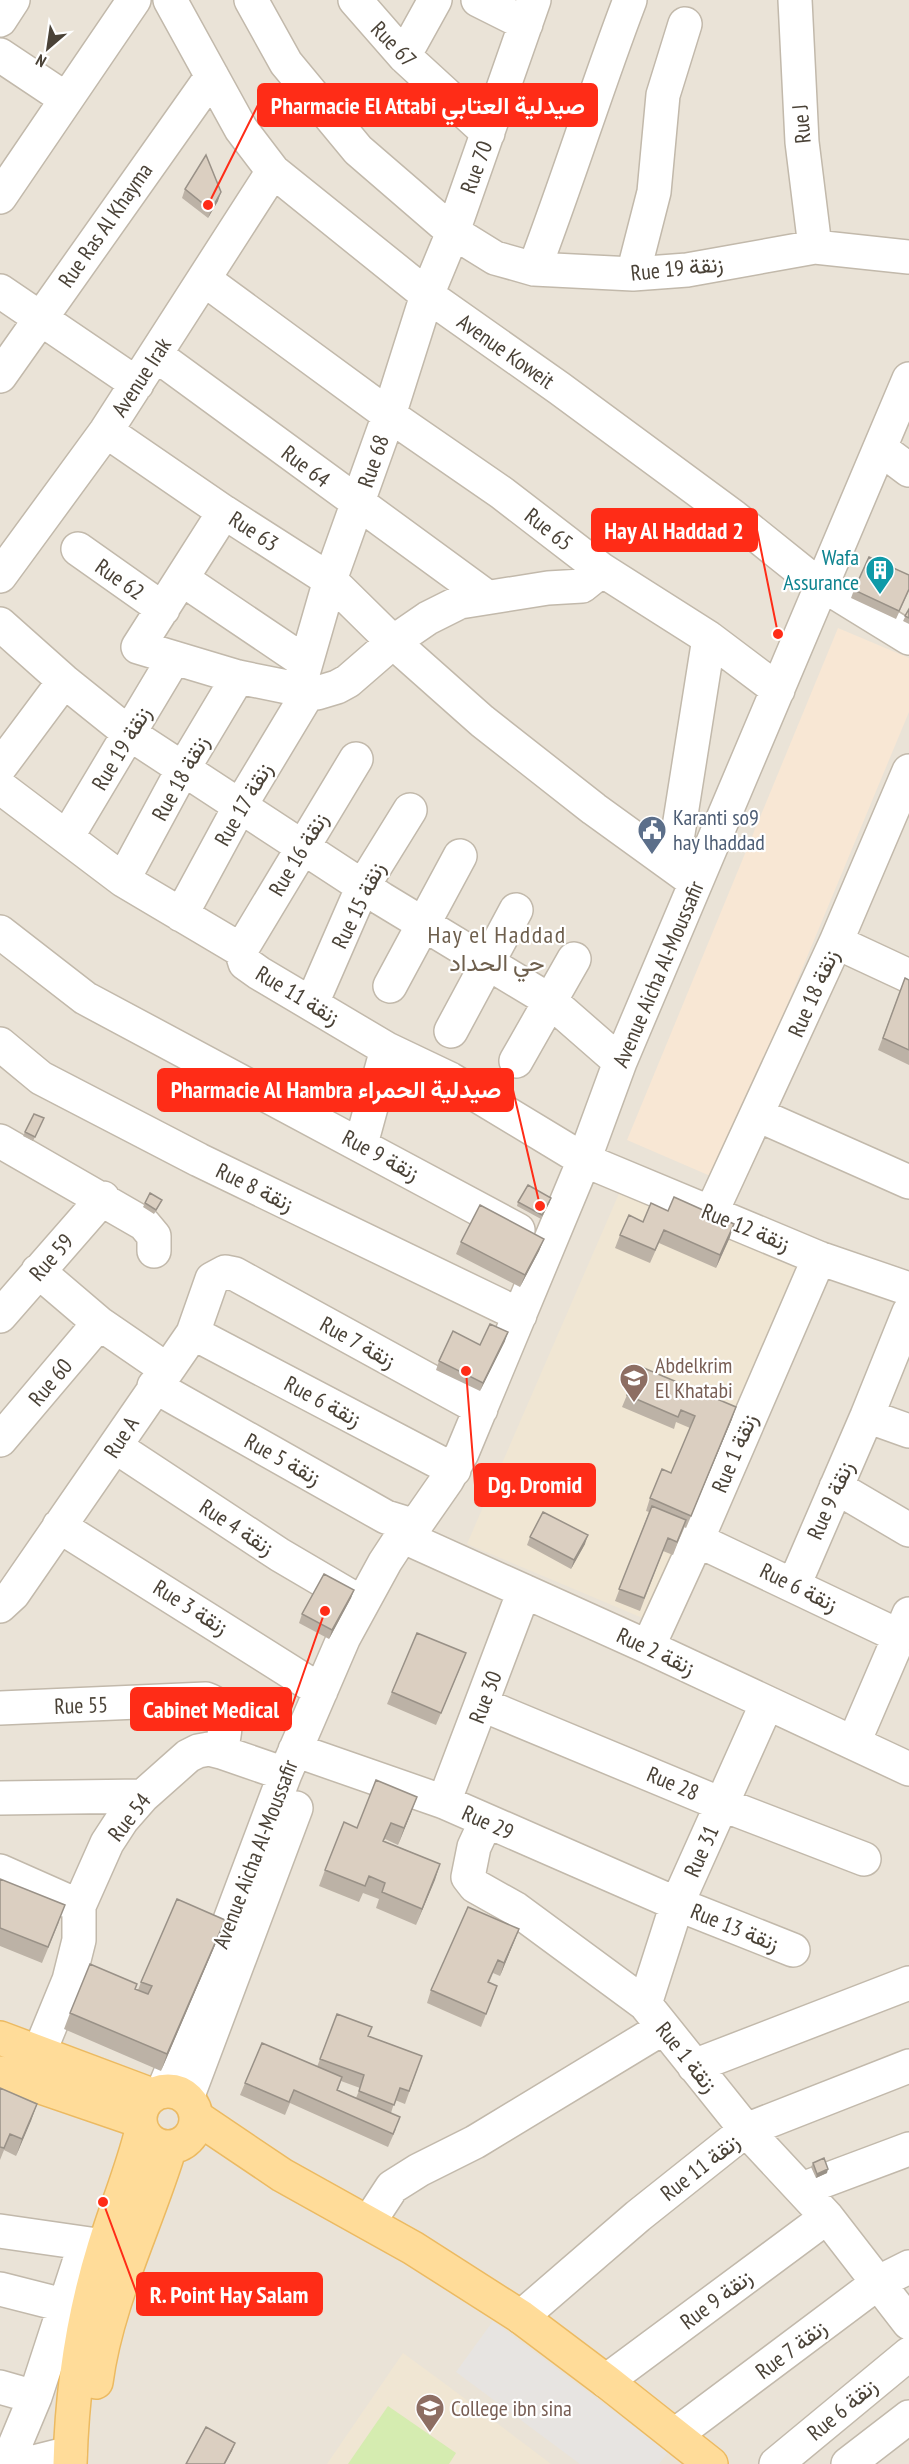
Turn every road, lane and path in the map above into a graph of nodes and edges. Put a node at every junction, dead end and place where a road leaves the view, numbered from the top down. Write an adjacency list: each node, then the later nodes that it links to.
1 (13, 0): 11 (street)
2 (134, 0): 16 (street)
3 (170, 0): 15 (street, Avenue Koweit)
4 (251, 0): 20 (street, Rue 19 زنقة)
5 (355, 0): 14 (street, Rue 67)
6 (435, 0): 14 (street)
7 (478, 0): 10 (street)
8 (630, 0): 23 (street)
9 (795, 0): 21 (street, Rue J)
10 (530, 12): 17 (street, Rue 70)
11 (0, 20)
12 (685, 24): 24 (street)
13 (0, 55): 16 (street)
14 (404, 56): 17 (street, Rue 67)
15 (212, 76): 18 (street, Avenue Koweit); 28 (street, Rue Ras Al Khayma)
16 (66, 99): 19 (street)
17 (488, 133): 20 (street, Rue 70)
18 (273, 171): 25 (street, Avenue Irak); 27 (street, Avenue Koweit)
19 (0, 197)
20 (448, 244): 23 (street, Rue 19 زنقة); 27 (street, Rue 68)
21 (815, 247): 22 (street, Rue 19 زنقة); 24 (street, Rue 19 زنقة)
22 (909, 257)
23 (534, 269): 24 (street, Rue 19 زنقة)
24 (633, 274)
25 (205, 280): 29 (street, Avenue Irak); 33 (street, Rue 65)
26 (0, 291): 28 (street)
27 (427, 295): 33 (street, Rue 68); 44 (street, Avenue Koweit)
28 (40, 318): 30 (street, Rue Ras Al Khayma); 32 (street)
29 (156, 355): 32 (street, Avenue Irak); 37 (street, Rue 64)
30 (0, 376)
31 (909, 380): 35 (street, Avenue Aicha Al-Moussafir)
32 (137, 384): 34 (street, Avenue Irak)
33 (389, 415): 37 (street, Rue 68); 41 (street, Rue 65)
34 (106, 431): 38 (street, Rue 63); 40 (street, Avenue Irak)
35 (881, 449): 36 (street); 44 (street, Avenue Aicha Al-Moussafir)
36 (909, 470)
37 (358, 504): 43 (street, Rue 68); 45 (street, Rue 64)
38 (224, 512): 42 (street); 43 (street, Rue 63)
39 (78, 549): 46 (street, Rue 62)
40 (2, 567)
41 (602, 570): 45 (street); 48 (street, Rue 65)
42 (182, 579): 46 (street); 54 (street)
43 (330, 580): 50 (street, Rue 63); 54 (street, Rue 68)
44 (822, 586): 49 (street, Avenue Koweit); 55 (street, Avenue Aicha Al-Moussafir)
45 (486, 597): 50 (street)
46 (163, 609): 51 (street)
47 (0, 624): 53 (street)
48 (710, 638): 55 (street, Rue 65); 67 (street)
49 (909, 638)
50 (393, 642): 54 (street); 67 (street, Rue 63)
51 (174, 658): 52 (street); 56 (street, Rue 19 زنقة)
52 (238, 677): 54 (street); 59 (street, Rue 18 زنقة)
53 (64, 681): 56 (street); 58 (street)
54 (304, 682): 62 (street, Rue 17 زنقة)
55 (778, 690): 67 (street, Avenue Aicha Al-Moussafir)
56 (130, 734): 59 (street); 64 (street, Rue 19 زنقة)
57 (356, 759): 65 (street, Rue 16 زنقة)
58 (0, 767)
59 (183, 769): 62 (street); 68 (street, Rue 18 زنقة)
60 (909, 771): 74 (street, Rue 18 زنقة)
61 (0, 787): 64 (street, Rue 11 زنقة)
62 (240, 806): 65 (street); 71 (street, Rue 17 زنقة)
63 (410, 810): 69 (street, Rue 15 زنقة)
64 (67, 837): 68 (street, Rue 11 زنقة)
65 (303, 847): 69 (street); 75 (street, Rue 16 زنقة)
66 (460, 856): 72 (street)
67 (685, 874): 86 (street, Avenue Aicha Al-Moussafir)
68 (123, 880): 71 (street, Rue 11 زنقة)
69 (363, 886): 72 (street); 81 (street, Rue 15 زنقة)
70 (516, 910): 77 (street)
71 (181, 915): 75 (street, Rue 11 زنقة)
72 (423, 924): 77 (street); 79 (street)
73 (0, 932): 88 (street, Rue 9 زنقة)
74 (836, 942): 78 (street); 87 (street, Rue 18 زنقة)
75 (241, 950): 81 (street, Rue 11 زنقة)
76 (574, 959): 80 (street)
77 (488, 962): 80 (street); 82 (street)
78 (909, 976)
79 (390, 986)
80 (549, 1000): 85 (street); 86 (street)
81 (312, 1003): 84 (street, Rue 11 زنقة)
82 (452, 1031)
83 (0, 1044): 101 (street, Rue 8 زنقة)
84 (387, 1049): 88 (street); 90 (street, Rue 11 زنقة)
85 (516, 1061)
86 (621, 1062): 90 (street, Avenue Aicha Al-Moussafir)
87 (758, 1115): 91 (street); 93 (street, Rue 18 زنقة)
88 (361, 1144): 94 (street, Rue 9 زنقة)
89 (6, 1155): 92 (street)
90 (584, 1160): 93 (street, Rue 12 زنقة); 94 (street, Avenue Aicha Al-Moussafir)
91 (909, 1182)
92 (103, 1198): 95 (street); 97 (street, Rue 59)
93 (711, 1213): 96 (street, Rue 12 زنقة)
94 (549, 1247): 101 (street, Avenue Aicha Al-Moussafir)
95 (154, 1251)
96 (819, 1258): 99 (street, Rue 12 زنقة); 116 (street, Rue 1 زنقة)
97 (38, 1271): 102 (street, Rue 59); 103 (street, Rue 5 زنقة)
98 (235, 1274): 104 (street, Rue A); 106 (street, Rue 7 زنقة)
99 (909, 1289)
100 (909, 1312): 107 (street, Rue 9 زنقة)
101 (520, 1315): 106 (street, Avenue Aicha Al-Moussafir)
102 (0, 1316)
103 (99, 1323): 105 (street, Rue 5 زنقة); 109 (street, Rue 60)
104 (193, 1333): 105 (street, Rue A); 111 (street, Rue 6 زنقة)
105 (160, 1378): 110 (street, Rue A); 115 (street, Rue 5 زنقة)
106 (481, 1410): 111 (street, Avenue Aicha Al-Moussafir)
107 (867, 1416): 108 (street); 112 (street, Rue 9 زنقة)
108 (909, 1431)
109 (0, 1440)
110 (116, 1447): 113 (street, Rue A); 119 (street, Rue 4 زنقة)
111 (454, 1470): 115 (street, Avenue Aicha Al-Moussafir)
112 (836, 1486): 114 (street); 117 (street, Rue 9 زنقة)
113 (59, 1526): 120 (street, Rue A); 123 (street, Rue 3 زنقة)
114 (909, 1530)
115 (410, 1533): 118 (street, Rue 2 زنقة); 119 (street, Avenue Aicha Al-Moussafir); 129 (street, Avenue Aicha Al-Moussafir)
116 (697, 1539): 117 (street, Rue 6 زنقة); 122 (street, Rue 1 زنقة)
117 (794, 1585): 121 (street, Rue 6 زنقة)
118 (524, 1591): 122 (street, Rue 2 زنقة); 125 (street, Rue 30)
119 (362, 1603): 123 (street, Avenue Aicha Al-Moussafir)
120 (0, 1606)
121 (904, 1625): 127 (street)
122 (648, 1647): 124 (street, Rue 2 زنقة)
123 (321, 1691): 129 (street, Avenue Aicha Al-Moussafir)
124 (767, 1703): 127 (street, Rue 2 زنقة); 134 (street, Rue 31)
125 (483, 1705): 133 (street, Rue 30); 134 (street, Rue 28)
126 (0, 1708): 128 (street, Rue 55)
127 (854, 1742): 130 (street, Rue 2 زنقة)
128 (221, 1752): 129 (street, Rue 54); 131 (street, Rue 54)
129 (298, 1760): 133 (street, Rue 29); 148 (street, Avenue Aicha Al-Moussafir)
130 (909, 1769)
131 (143, 1796): 132 (street); 139 (street, Rue 54)
132 (0, 1798)
133 (444, 1802): 135 (street, Rue 29)
134 (721, 1804): 136 (street, Rue 28); 138 (street, Rue 31)
135 (486, 1821): 138 (street, Rue 29); 142 (street, Rue 1 زنقة)
136 (864, 1859)
137 (0, 1871): 139 (street)
138 (677, 1904): 140 (street, Rue 13 زنقة); 142 (street, Rue 31)
139 (79, 1906): 144 (street)
140 (793, 1950)
141 (909, 1983): 145 (street)
142 (654, 2016): 145 (street, Rue 1 زنقة); 153 (street)
143 (0, 2038): 144 (main road)
144 (39, 2053): 148 (main road)
145 (694, 2066): 149 (street, Rue 1 زنقة)
146 (909, 2066): 149 (street, Rue 11 زنقة)
147 (0, 2073): 148 (main road)
148 (167, 2118): 153 (main road); 155 (main road, Avenue Aicha Al-Moussafir); 168 (main road, Avenue Aicha Al-Moussafir)
149 (746, 2130): 151 (street, Rue 1 زنقة); 160 (street, Rue 11 زنقة)
150 (909, 2149): 151 (street)
151 (802, 2189): 152 (street, Rue 1 زنقة)
152 (826, 2217): 157 (street, Rue 1 زنقة); 163 (street, Rue 9 زنقة)
153 (369, 2222): 160 (main road)
154 (0, 2231): 155 (street)
155 (95, 2245): 159 (street); 168 (main road, Avenue Aicha Al-Moussafir)
156 (909, 2267): 157 (street, Rue 7 زنقة)
157 (879, 2282): 161 (street, Rue 1 زنقة); 167 (street, Rue 7 زنقة)
158 (0, 2289): 159 (street)
159 (67, 2306): 165 (street)
160 (521, 2317): 163 (main road)
161 (909, 2323)
162 (909, 2354): 172 (street, Rue 6 زنقة)
163 (606, 2380): 167 (main road)
164 (0, 2387): 165 (street)
165 (35, 2397): 169 (street)
166 (909, 2417): 173 (street)
167 (675, 2435): 171 (main road)
168 (77, 2460): 170 (street)
169 (8, 2464)
170 (26, 2464)
171 (711, 2464)
172 (776, 2464)
173 (848, 2464)

